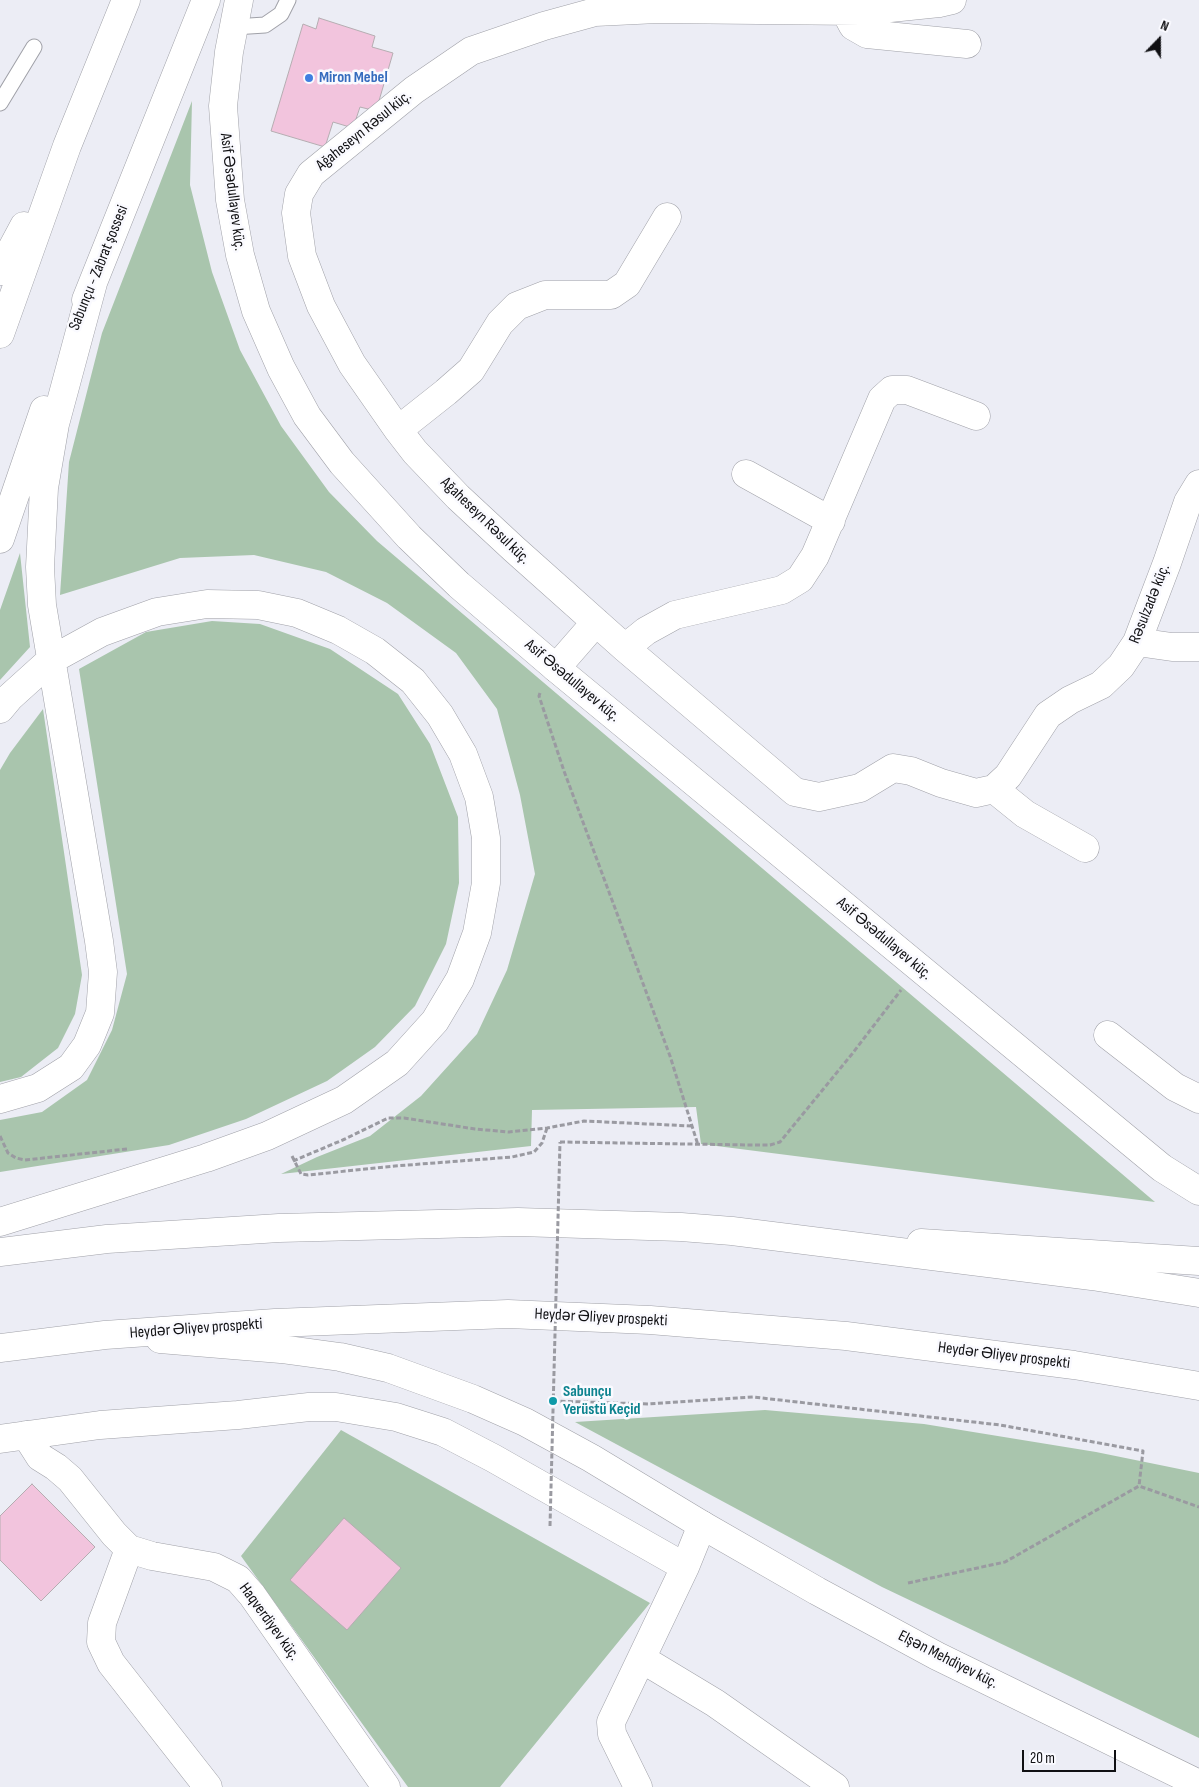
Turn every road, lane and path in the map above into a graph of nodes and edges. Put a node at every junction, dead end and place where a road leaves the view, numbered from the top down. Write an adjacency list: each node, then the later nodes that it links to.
1 (126, 0): 11 (main road)
2 (206, 0): 14 (main road, Sabunçu - Zabrat şossesi)
3 (239, 0): 7 (main road, Asif Əsədullayev küç.)
4 (288, 0): 7 (lane)
5 (952, 0): 6 (main road, Ağaheseyn Rəsul küç.)
6 (845, 11): 8 (main road); 17 (main road, Ağaheseyn Rəsul küç.)
7 (234, 27): 27 (main road, Asif Əsədullayev küç.)
8 (966, 44)
9 (34, 47): 10 (lane)
10 (0, 103)
11 (67, 146): 13 (main road); 15 (main road)
12 (667, 217): 17 (main road)
13 (0, 270)
14 (93, 283): 21 (main road, Sabunçu - Zabrat şossesi); 26 (main road)
15 (0, 334)
16 (976, 416): 20 (main road)
17 (398, 430): 22 (main road, Ağaheseyn Rəsul küç.)
18 (746, 474): 20 (main road)
19 (1199, 484): 23 (main road, Rəsulzadə küç.)
20 (831, 521): 25 (main road)
21 (0, 539)
22 (596, 622): 25 (main road, Ağaheseyn Rəsul küç.); 27 (main road)
23 (1137, 642): 24 (main road); 29 (main road, Rəsulzadə küç.)
24 (1199, 647)
25 (625, 648): 29 (main road, Ağaheseyn Rəsul küç.)
26 (51, 660): 28 (main road); 33 (main road); 39 (main road)
27 (556, 668): 31 (main road, Asif Əsədullayev küç.); 35 (path)
28 (0, 709)
29 (994, 789): 30 (main road)
30 (1085, 848)
31 (920, 969): 36 (path); 38 (main road, Asif Əsədullayev küç.)
32 (1108, 1035): 34 (main road)
33 (0, 1099)
34 (1199, 1099)
35 (692, 1126): 36 (path); 37 (path)
36 (698, 1145): 47 (path, bridge)
37 (293, 1161)
38 (1199, 1191)
39 (0, 1222)
40 (732, 1231): 41 (main road); 42 (main road); 43 (main road)
41 (0, 1252)
42 (1199, 1261)
43 (1199, 1293)
44 (105, 1336): 45 (main road, Heydər Əliyev prospekti); 46 (main road, Heydər Əliyev prospekti); 51 (main road, Elşən Mehdiyev küç.)
45 (0, 1348)
46 (1199, 1386)
47 (553, 1401): 49 (path); 52 (path, bridge)
48 (13, 1437): 53 (main road, Haqverdiyev küç.); 54 (main road)
49 (1139, 1486): 50 (path); 55 (path)
50 (1199, 1507)
51 (702, 1525): 54 (main road); 57 (main road, Elşən Mehdiyev küç.)
52 (550, 1526)
53 (129, 1549): 58 (main road); 59 (main road, Haqverdiyev küç.)
54 (685, 1567): 56 (main road)
55 (908, 1583)
56 (642, 1659): 60 (main road); 61 (main road)
57 (1199, 1784)
58 (208, 1787)
59 (386, 1787)
60 (638, 1787)
61 (834, 1787)

